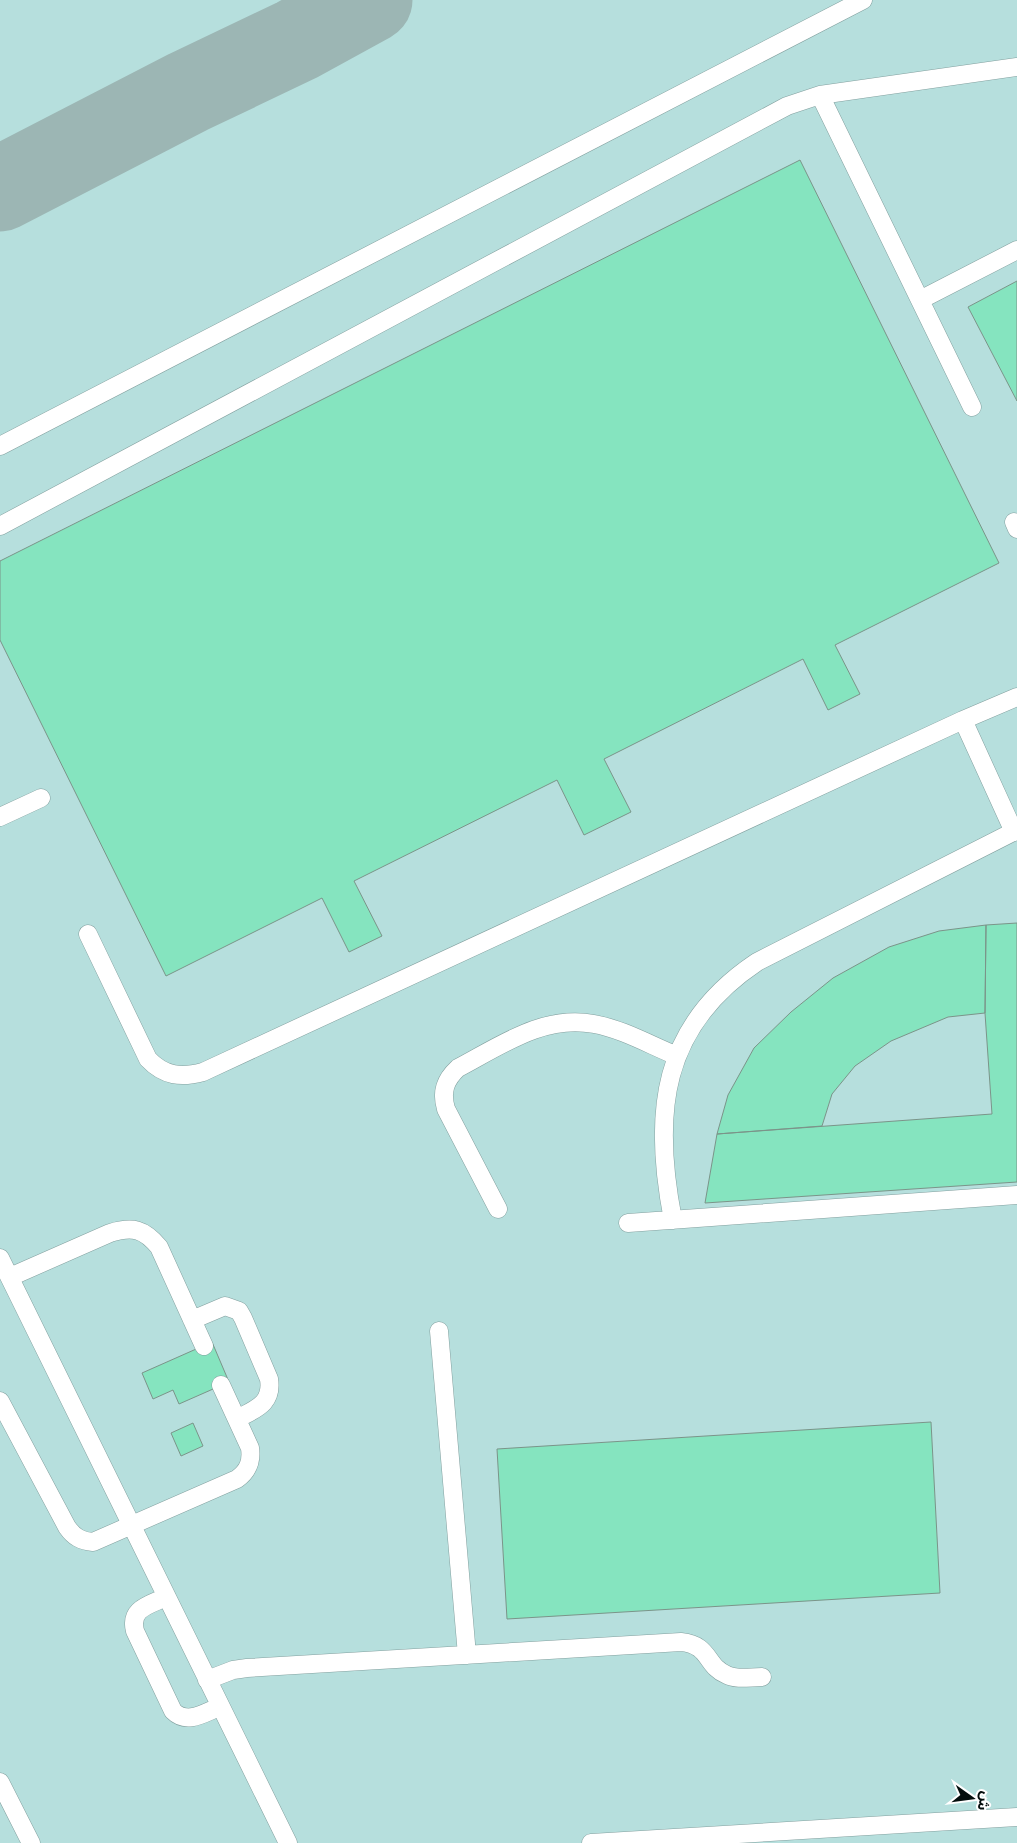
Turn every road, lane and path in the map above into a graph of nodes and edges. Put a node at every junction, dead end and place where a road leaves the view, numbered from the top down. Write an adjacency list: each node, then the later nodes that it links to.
1 (862, 0): 7 (lane)
2 (1017, 67): 3 (lane)
3 (820, 95): 5 (lane); 8 (lane)
4 (1017, 250): 5 (lane)
5 (920, 300): 6 (lane)
6 (972, 407)
7 (0, 446)
8 (0, 526)
9 (1017, 697): 10 (lane)
10 (963, 720): 13 (lane); 14 (lane)
11 (41, 798): 12 (lane)
12 (0, 817)
13 (1016, 831): 15 (lane)
14 (88, 934)
15 (677, 1056): 17 (lane); 18 (lane)
16 (1017, 1195): 18 (lane)
17 (498, 1209)
18 (673, 1220): 19 (lane)
19 (628, 1223)
20 (0, 1258): 21 (lane)
21 (10, 1277): 22 (lane); 28 (lane)
22 (192, 1320): 24 (lane); 27 (lane)
23 (439, 1331): 30 (lane)
24 (204, 1346)
25 (221, 1385): 27 (lane)
26 (0, 1401): 28 (lane)
27 (237, 1419): 28 (lane)
28 (132, 1526): 29 (lane)
29 (166, 1597): 32 (lane); 33 (lane)
30 (467, 1655): 31 (lane); 32 (lane)
31 (762, 1677)
32 (207, 1680): 33 (lane)
33 (219, 1707): 37 (lane)
34 (0, 1782): 36 (lane)
35 (1017, 1817): 38 (lane)
36 (31, 1843)
37 (288, 1843)
38 (591, 1843)

